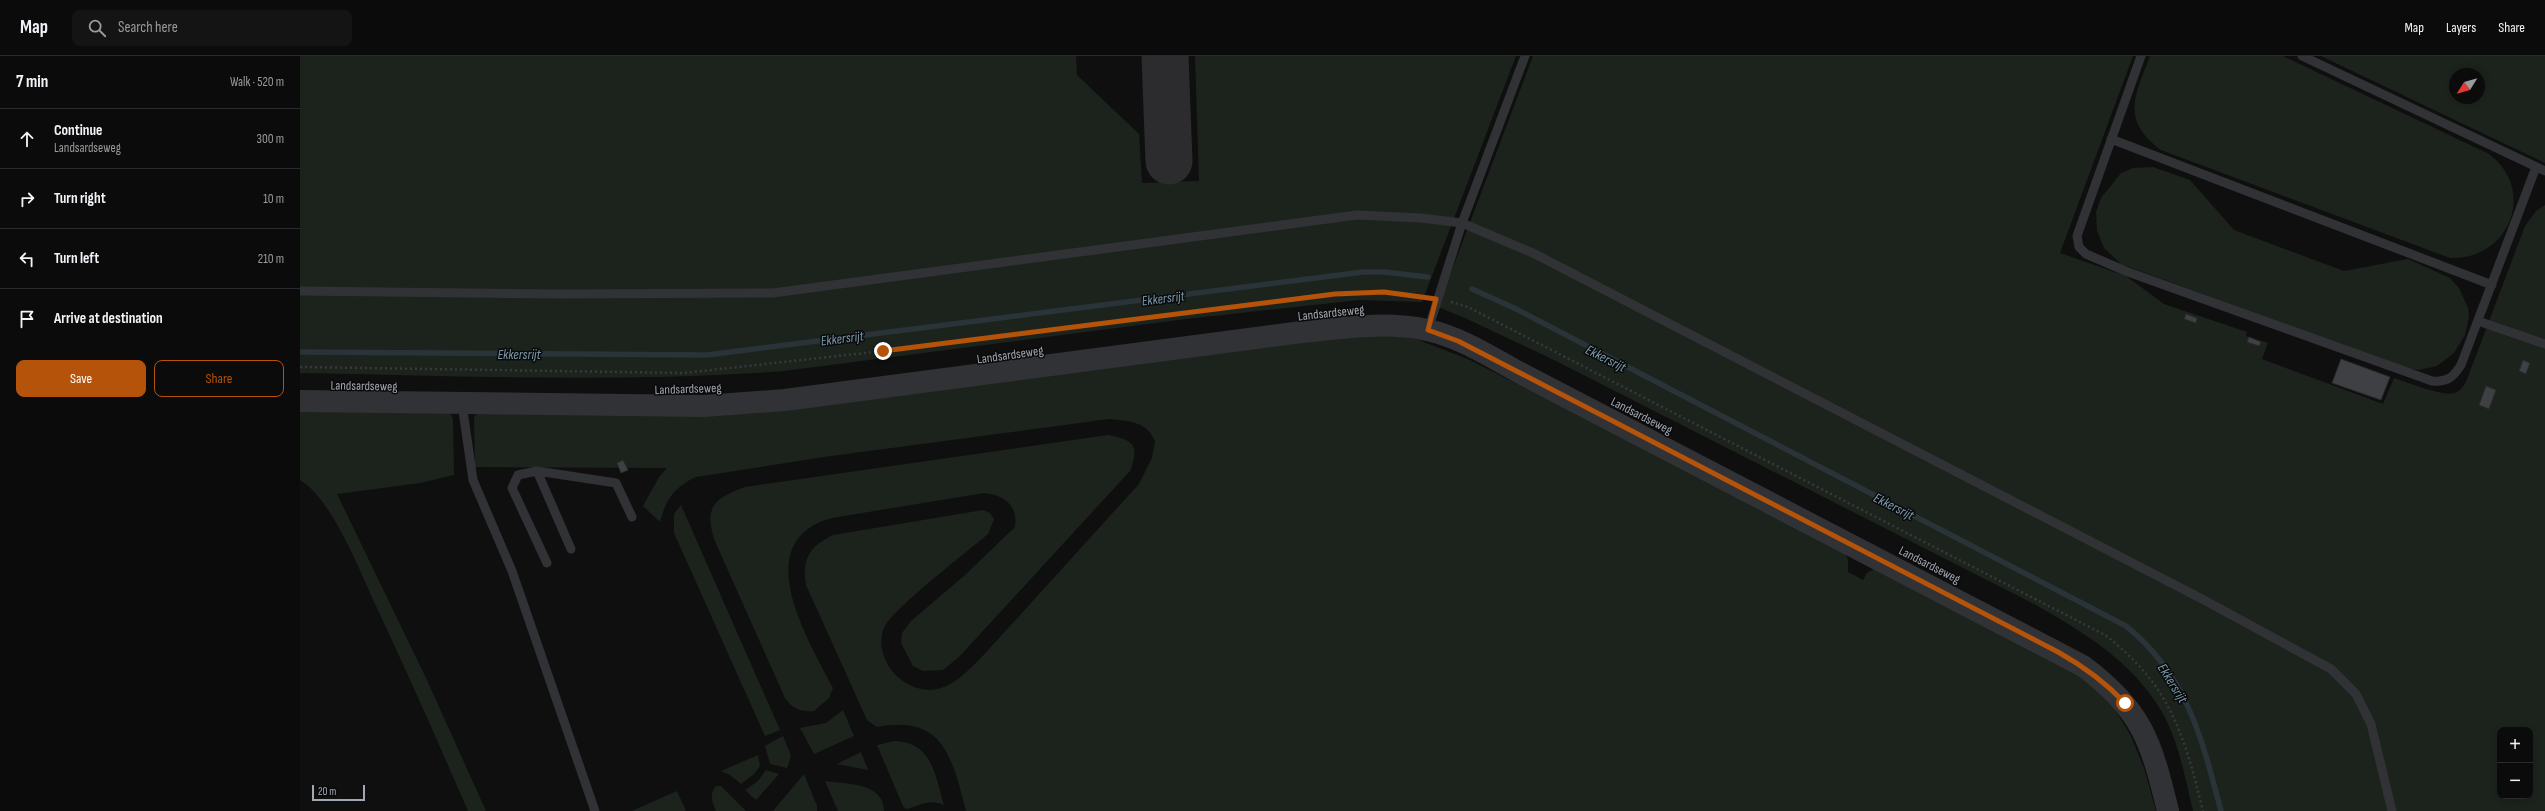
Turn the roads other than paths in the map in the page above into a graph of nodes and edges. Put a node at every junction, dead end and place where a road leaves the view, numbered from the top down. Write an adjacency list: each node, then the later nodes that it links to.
1 (1525, 56): 7 (lane)
2 (2141, 56): 4 (lane)
3 (2302, 56): 5 (lane)
4 (2111, 139): 8 (lane); 10 (lane)
5 (2536, 167): 6 (lane); 8 (lane)
6 (2545, 171)
7 (1462, 223): 9 (lane); 11 (lane); 21 (lane)
8 (2492, 285): 10 (lane)
9 (300, 291)
10 (2478, 321): 12 (lane)
11 (1428, 330): 14 (street, Landsardseweg); 20 (street, Landsardseweg)
12 (2545, 344)
13 (300, 401): 14 (street, Landsardseweg)
14 (462, 404): 19 (lane)
15 (537, 471): 16 (lane); 17 (lane); 18 (lane)
16 (632, 517)
17 (570, 549)
18 (547, 563)
19 (595, 811)
20 (2168, 811)
21 (2392, 811)

